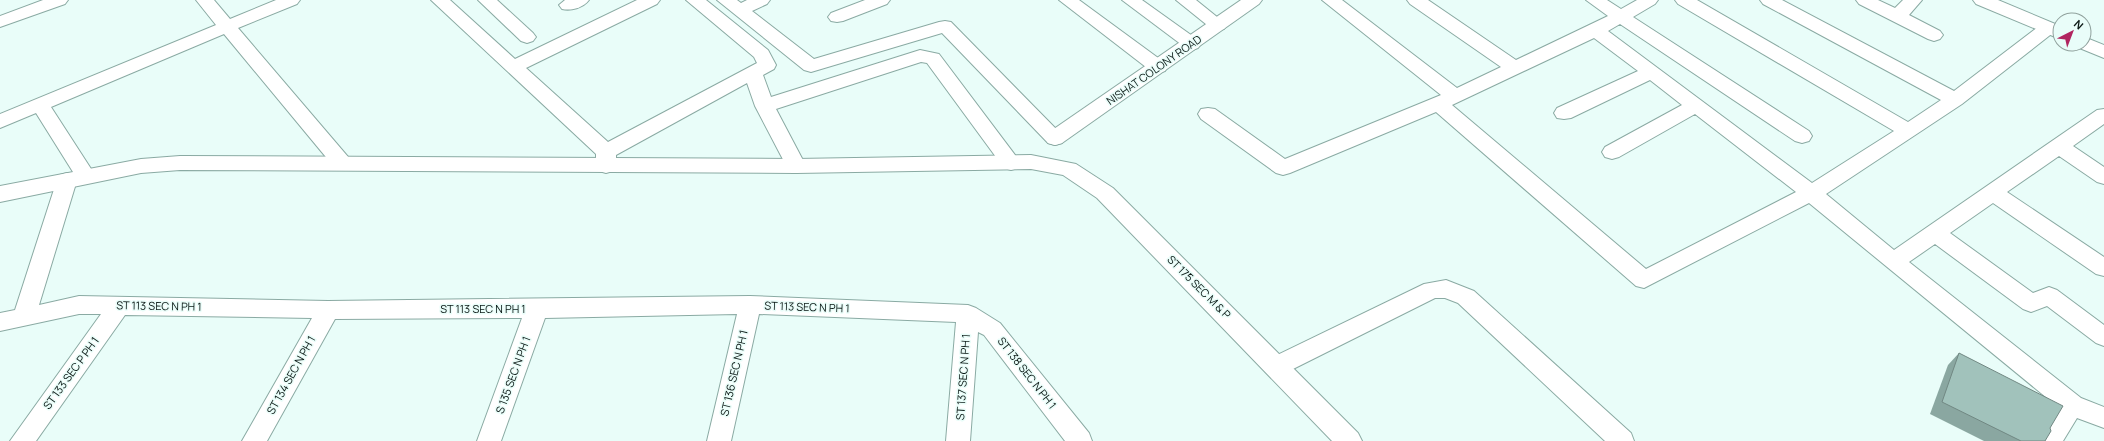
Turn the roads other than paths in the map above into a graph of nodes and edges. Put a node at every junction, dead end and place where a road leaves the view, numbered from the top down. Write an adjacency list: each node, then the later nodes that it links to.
1 (60, 0): 27 (street)
2 (206, 0): 28 (street)
3 (291, 0): 28 (street)
4 (440, 0): 36 (street)
5 (487, 0): 34 (street)
6 (651, 0): 36 (street)
7 (694, 0): 40 (street)
8 (761, 0): 23 (street)
9 (881, 0): 25 (street)
10 (1068, 0): 37 (street)
11 (1131, 0): 35 (street)
12 (1185, 0): 29 (street)
13 (1331, 0): 41 (street)
14 (1416, 0): 38 (street)
15 (1595, 0): 26 (street)
16 (1649, 0): 26 (street)
17 (1684, 0): 50 (street)
18 (1769, 0): 42 (street)
19 (1865, 0): 24 (street)
20 (1913, 0): 24 (street)
21 (1244, 2): 29 (street, NISHAT COLONY ROAD)
22 (1992, 2): 30 (street)
23 (733, 5): 52 (street)
24 (1897, 17): 33 (street)
25 (837, 18)
26 (1621, 18): 31 (street); 51 (street)
27 (0, 22)
28 (228, 26): 43 (street); 57 (street)
29 (1218, 26): 35 (street, NISHAT COLONY ROAD)
30 (2052, 29)
31 (1596, 30): 38 (street); 39 (street)
32 (2052, 31): 42 (street)
33 (1934, 35)
34 (527, 37)
35 (1192, 44): 37 (street, NISHAT COLONY ROAD)
36 (513, 68): 55 (street)
37 (1158, 68): 52 (street, NISHAT COLONY ROAD)
38 (1515, 68): 41 (street)
39 (1651, 72): 45 (street); 46 (street)
40 (753, 73): 44 (street); 55 (street)
41 (1447, 100): 47 (street); 61 (street)
42 (1955, 100): 50 (street)
43 (40, 104): 49 (street); 60 (street)
44 (765, 106): 56 (street); 58 (street)
45 (1695, 106): 54 (street); 61 (street)
46 (1564, 113)
47 (1208, 114)
48 (2104, 115): 53 (street)
49 (0, 121)
50 (1909, 131): 61 (street)
51 (1802, 136)
52 (1054, 138)
53 (2060, 147): 59 (street); 62 (street)
54 (1612, 152)
55 (606, 159): 57 (street, ST 175 SEC M & P); 58 (street, ST 175 SEC M & P)
56 (1021, 162): 58 (street, ST 175 SEC M & P); 75 (street, ST 175 SEC M & P)
57 (342, 163): 60 (street, ST 175 SEC M & P)
58 (796, 166)
59 (2104, 177)
60 (76, 178): 63 (street, ST 175 SEC M & P); 72 (street)
61 (1811, 193): 65 (street)
62 (1993, 193): 64 (street); 66 (street)
63 (0, 194)
64 (1934, 232): 65 (street); 74 (street)
65 (1894, 261): 76 (street)
66 (2104, 268)
67 (120, 305): 70 (street, ST 113 SEC N PH 1); 72 (street, ST 113 SEC N PH 1); 78 (street, ST 133 SEC P PH 1)
68 (750, 305): 69 (street, ST 113 SEC N PH 1); 71 (street, ST 113 SEC N PH 1); 81 (street, ST 136 SEC N PH 1)
69 (538, 309): 70 (street, ST 113 SEC N PH 1); 80 (street, S 135 SEC N PH 1)
70 (328, 310): 79 (street, ST 134 SEC N PH 1)
71 (968, 314): 82 (street, ST 137 SEC N PH 1); 83 (street, ST 138 SEC N PH 1)
72 (24, 316): 73 (street, ST 113 SEC N PH 1)
73 (0, 322)
74 (2104, 337)
75 (1277, 366): 84 (street, ST 175 SEC M & P); 85 (street)
76 (2072, 405): 77 (street); 86 (street)
77 (2104, 418)
78 (22, 441)
79 (254, 441)
80 (489, 441)
81 (719, 441)
82 (958, 441)
83 (1080, 441)
84 (1349, 441)
85 (1622, 441)
86 (2050, 441)

